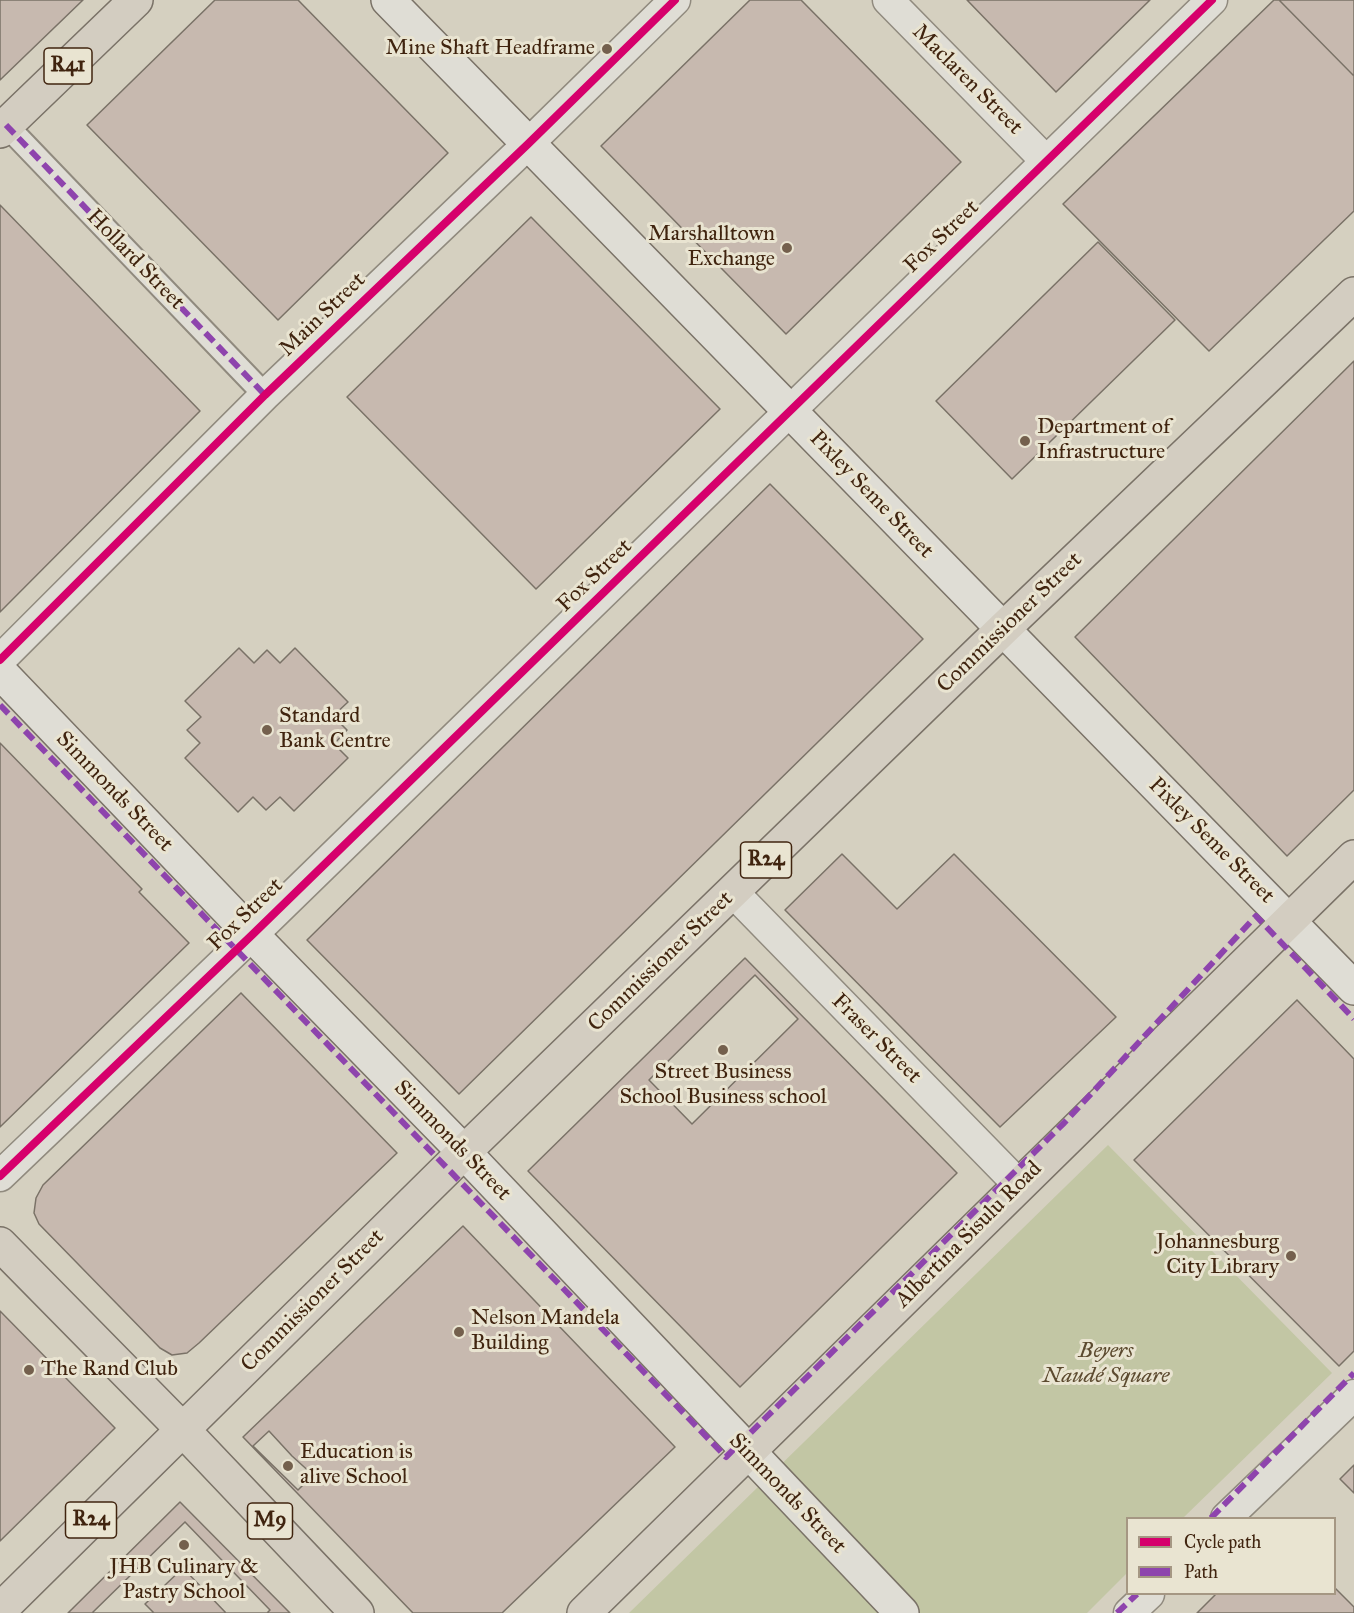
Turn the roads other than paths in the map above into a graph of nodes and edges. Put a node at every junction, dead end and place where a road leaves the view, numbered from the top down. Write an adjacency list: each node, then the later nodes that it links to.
1 (136, 0): 6 (main road, R41)
2 (388, 0): 7 (main road, Pixley Seme Street)
3 (675, 0): 7 (street, Main Street)
4 (888, 0): 8 (street, Maclaren Street)
5 (1212, 0): 8 (street, Fox Street)
6 (3, 128): 10 (street, Hollard Street)
7 (528, 144): 10 (street, Main Street); 11 (main road, Pixley Seme Street)
8 (1046, 161): 11 (street, Fox Street)
9 (1354, 294): 12 (main road, Commissioner Street / R24)
10 (265, 395): 13 (street, Main Street)
11 (789, 412): 12 (main road, Pixley Seme Street); 18 (street, Fox Street)
12 (1002, 629): 16 (main road, Commissioner Street / R24); 17 (main road, Pixley Seme Street)
13 (0, 660)
14 (0, 672): 18 (main road, Simmonds Street)
15 (1354, 857): 17 (main road, Albertina Sisulu Road)
16 (733, 892): 20 (main road, Commissioner Street / R24); 22 (street, Fraser Street)
17 (1290, 921): 19 (main road, Pixley Seme Street); 22 (main road, Albertina Sisulu Road)
18 (252, 936): 20 (main road, Simmonds Street); 21 (street, Fox Street)
19 (1354, 988)
20 (464, 1152): 25 (main road, Commissioner Street / R24); 26 (main road, Simmonds Street)
21 (0, 1176)
22 (1019, 1185): 26 (main road, Albertina Sisulu Road)
23 (0, 1244): 25 (main road, M9)
24 (1354, 1395): 27 (street)
25 (183, 1430): 29 (main road, Commissioner Street / R24); 30 (main road, M9)
26 (748, 1454): 31 (main road, Albertina Sisulu Road); 32 (main road, Simmonds Street)
27 (1227, 1517)
28 (1147, 1595): 33 (street)
29 (0, 1610)
30 (357, 1613)
31 (584, 1613)
32 (902, 1613)
33 (1129, 1613)

